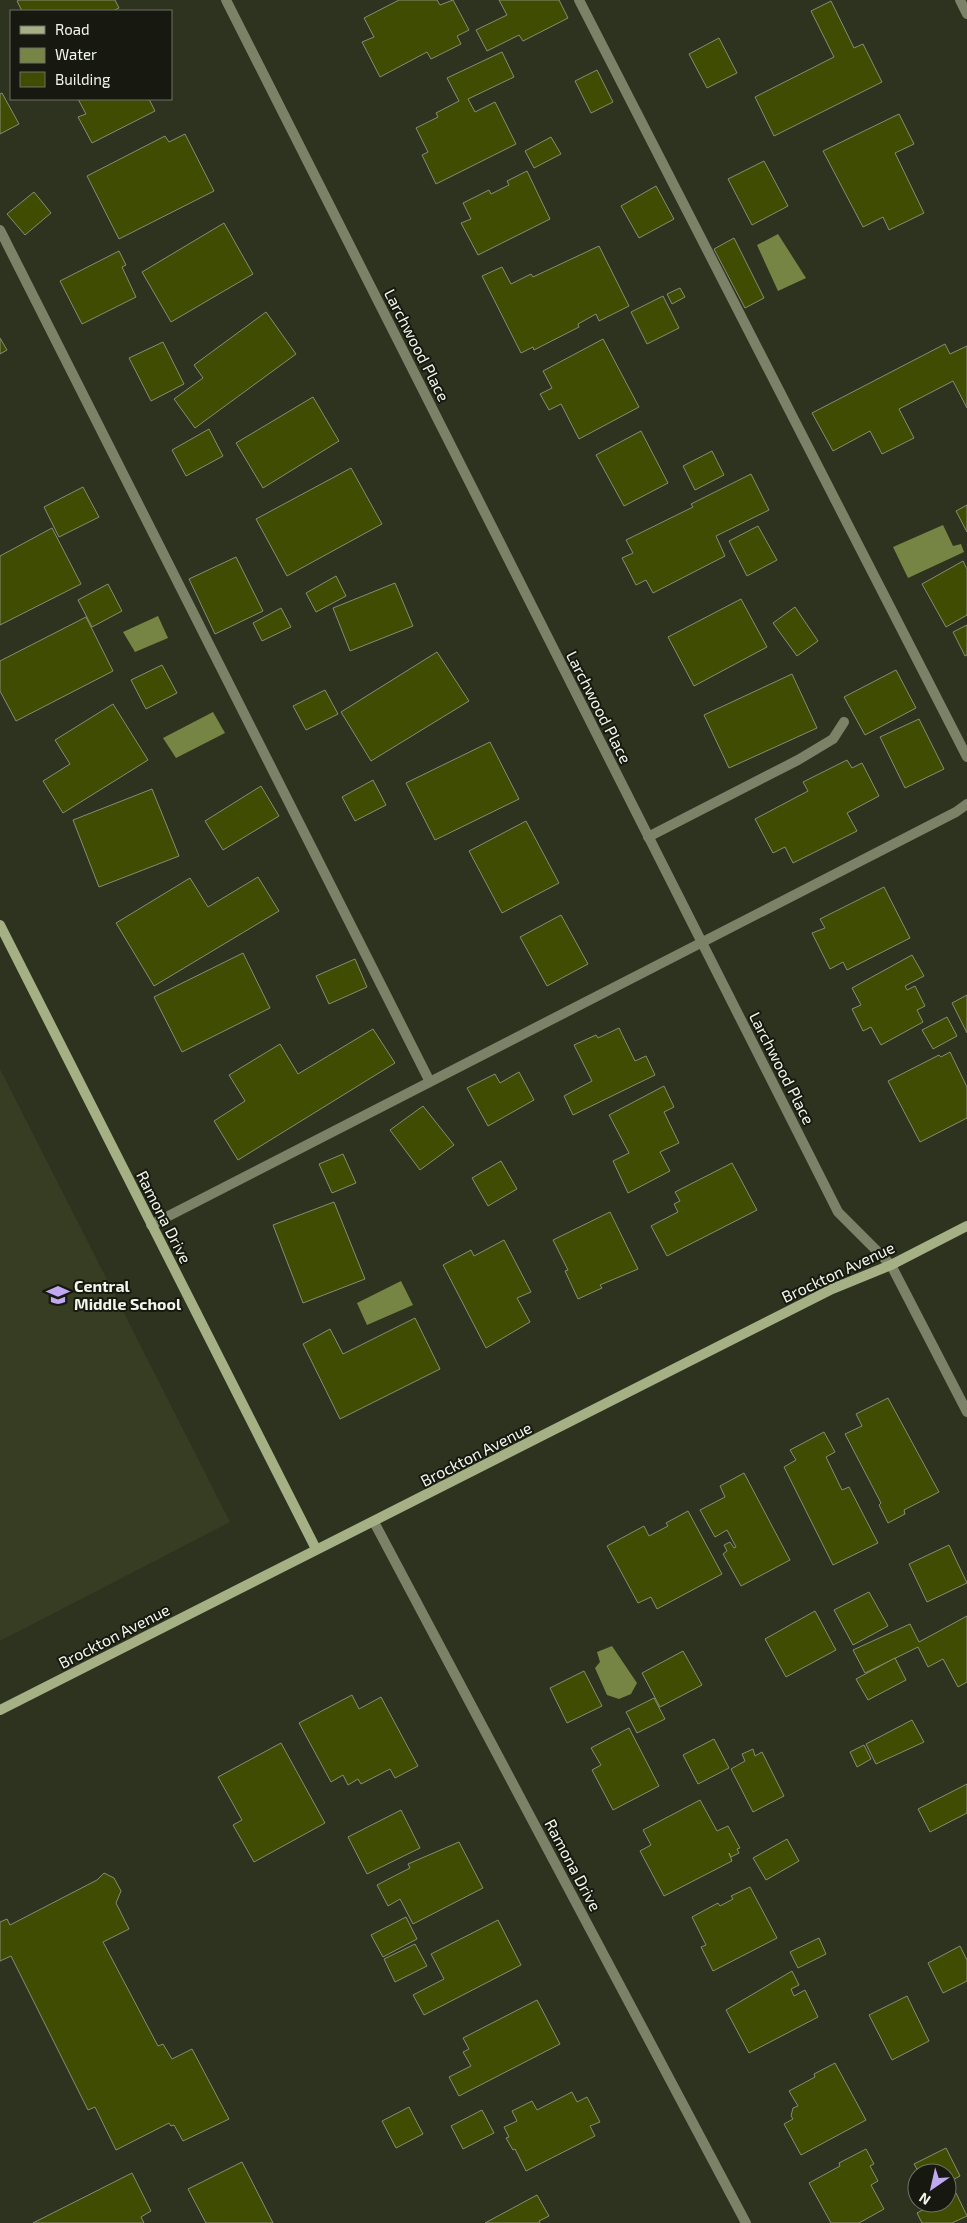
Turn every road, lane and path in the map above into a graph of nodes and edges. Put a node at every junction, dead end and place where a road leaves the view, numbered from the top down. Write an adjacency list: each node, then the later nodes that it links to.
1 (226, 0): 9 (street, Larchwood Place)
2 (579, 0): 7 (street)
3 (960, 0): 4 (street)
4 (967, 14)
5 (0, 230): 12 (street)
6 (844, 722): 9 (street)
7 (967, 757)
8 (967, 804): 11 (street)
9 (648, 837): 11 (street, Larchwood Place)
10 (0, 925): 13 (main road, Ramona Drive)
11 (700, 941): 12 (street); 15 (street, Larchwood Place)
12 (430, 1080): 13 (street)
13 (151, 1225): 18 (main road, Ramona Drive)
14 (967, 1226): 15 (main road, Brockton Avenue)
15 (891, 1265): 16 (street, Larchwood Place); 17 (main road, Brockton Avenue)
16 (967, 1412)
17 (374, 1522): 18 (main road, Brockton Avenue); 20 (street, Ramona Drive)
18 (316, 1549): 19 (main road, Brockton Avenue)
19 (0, 1710)
20 (746, 2223)

